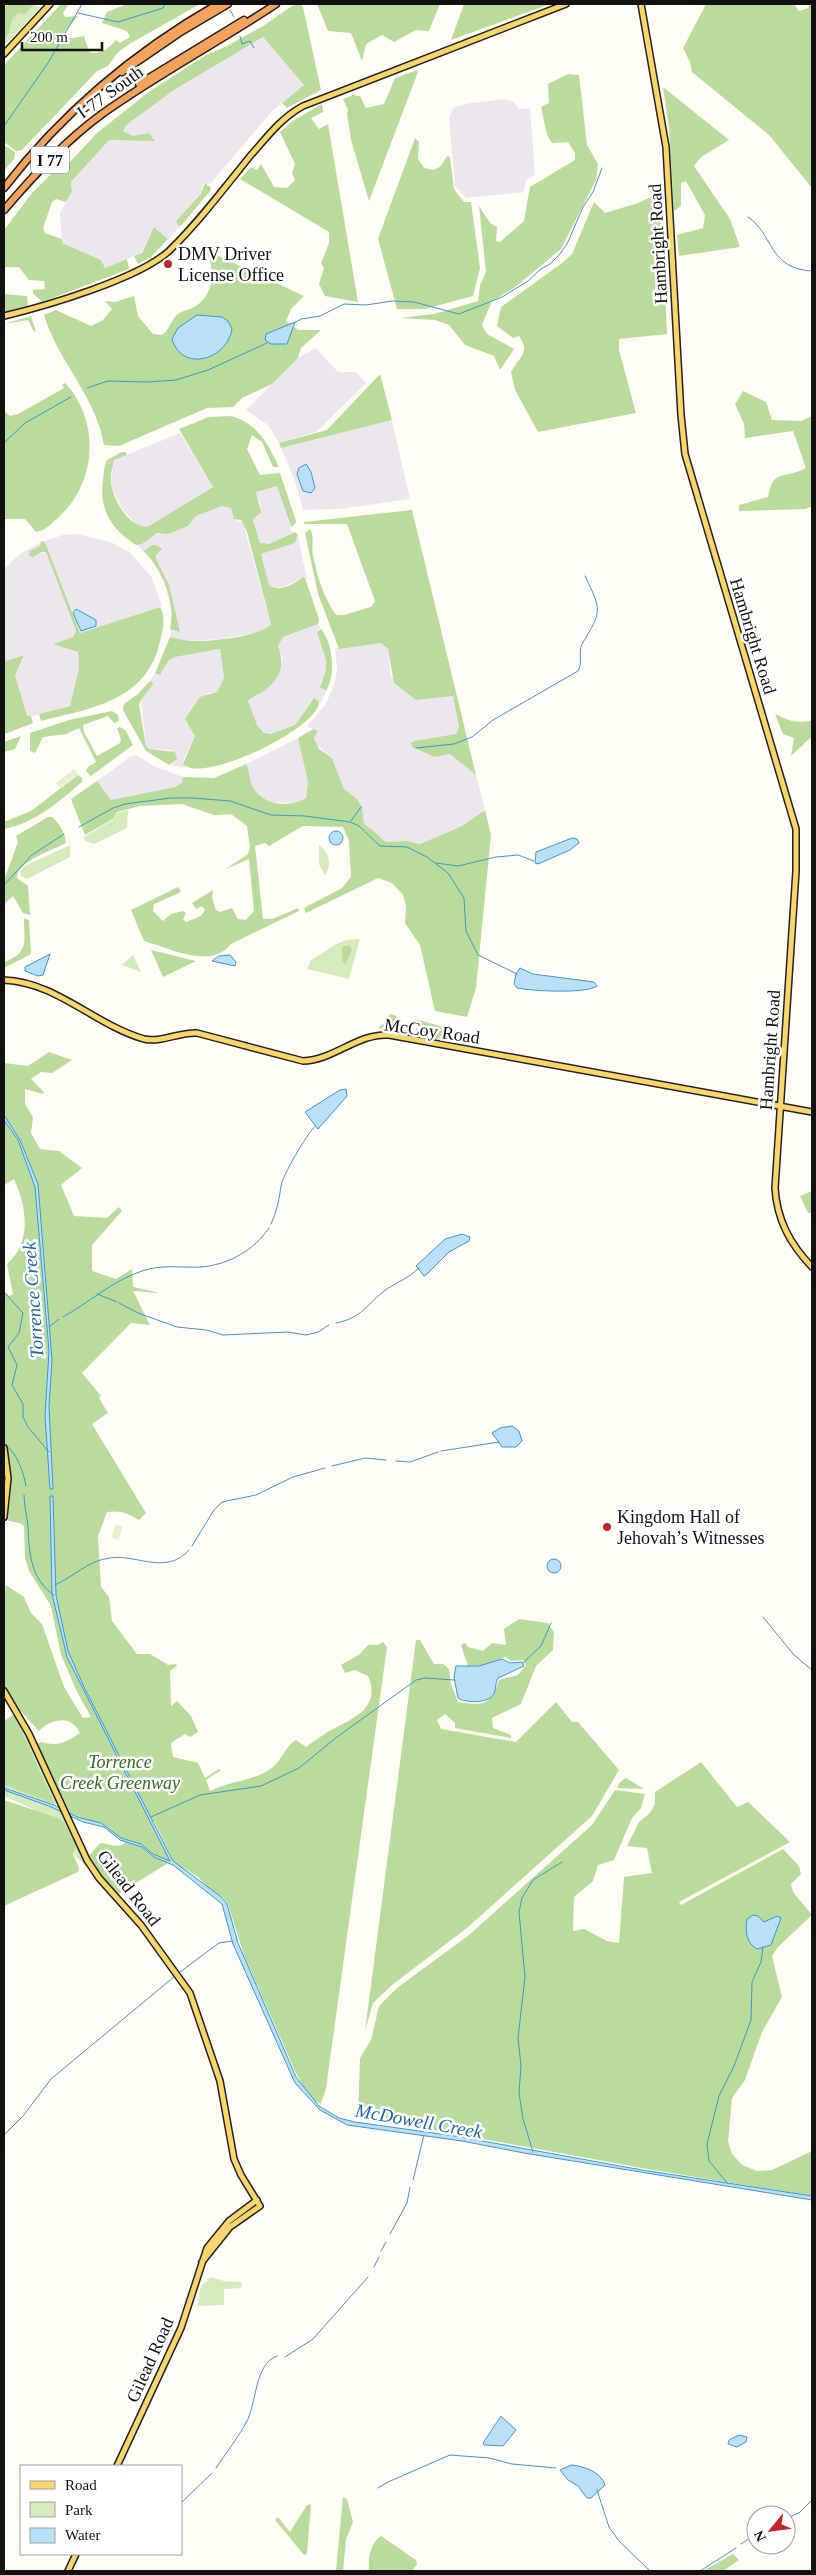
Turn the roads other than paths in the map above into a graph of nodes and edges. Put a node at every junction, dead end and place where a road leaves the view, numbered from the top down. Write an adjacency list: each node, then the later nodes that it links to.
1 (50, 4): 8 (main road)
2 (218, 4): 9 (highway, I 77)
3 (228, 4): 9 (highway, I 77)
4 (270, 4): 10 (highway, I 77)
5 (276, 4): 10 (highway, I-77 South / I 77)
6 (566, 4): 13 (main road)
7 (641, 4): 15 (main road, Hambright Road)
8 (4, 54)
9 (96, 91): 11 (highway, I 77)
10 (102, 115): 12 (highway, I-77 South / I 77)
11 (4, 188)
12 (4, 210)
13 (4, 316)
14 (4, 980): 15 (main road, McCoy Road)
15 (780, 1107): 16 (main road, McCoy Road); 17 (main road, Hambright Road)
16 (812, 1112)
17 (812, 1267)
18 (4, 1448): 19 (main road)
19 (4, 1517)
20 (4, 1691): 21 (main road, Gilead Road)
21 (117, 2465)
22 (76, 2555): 23 (main road)
23 (68, 2571)

